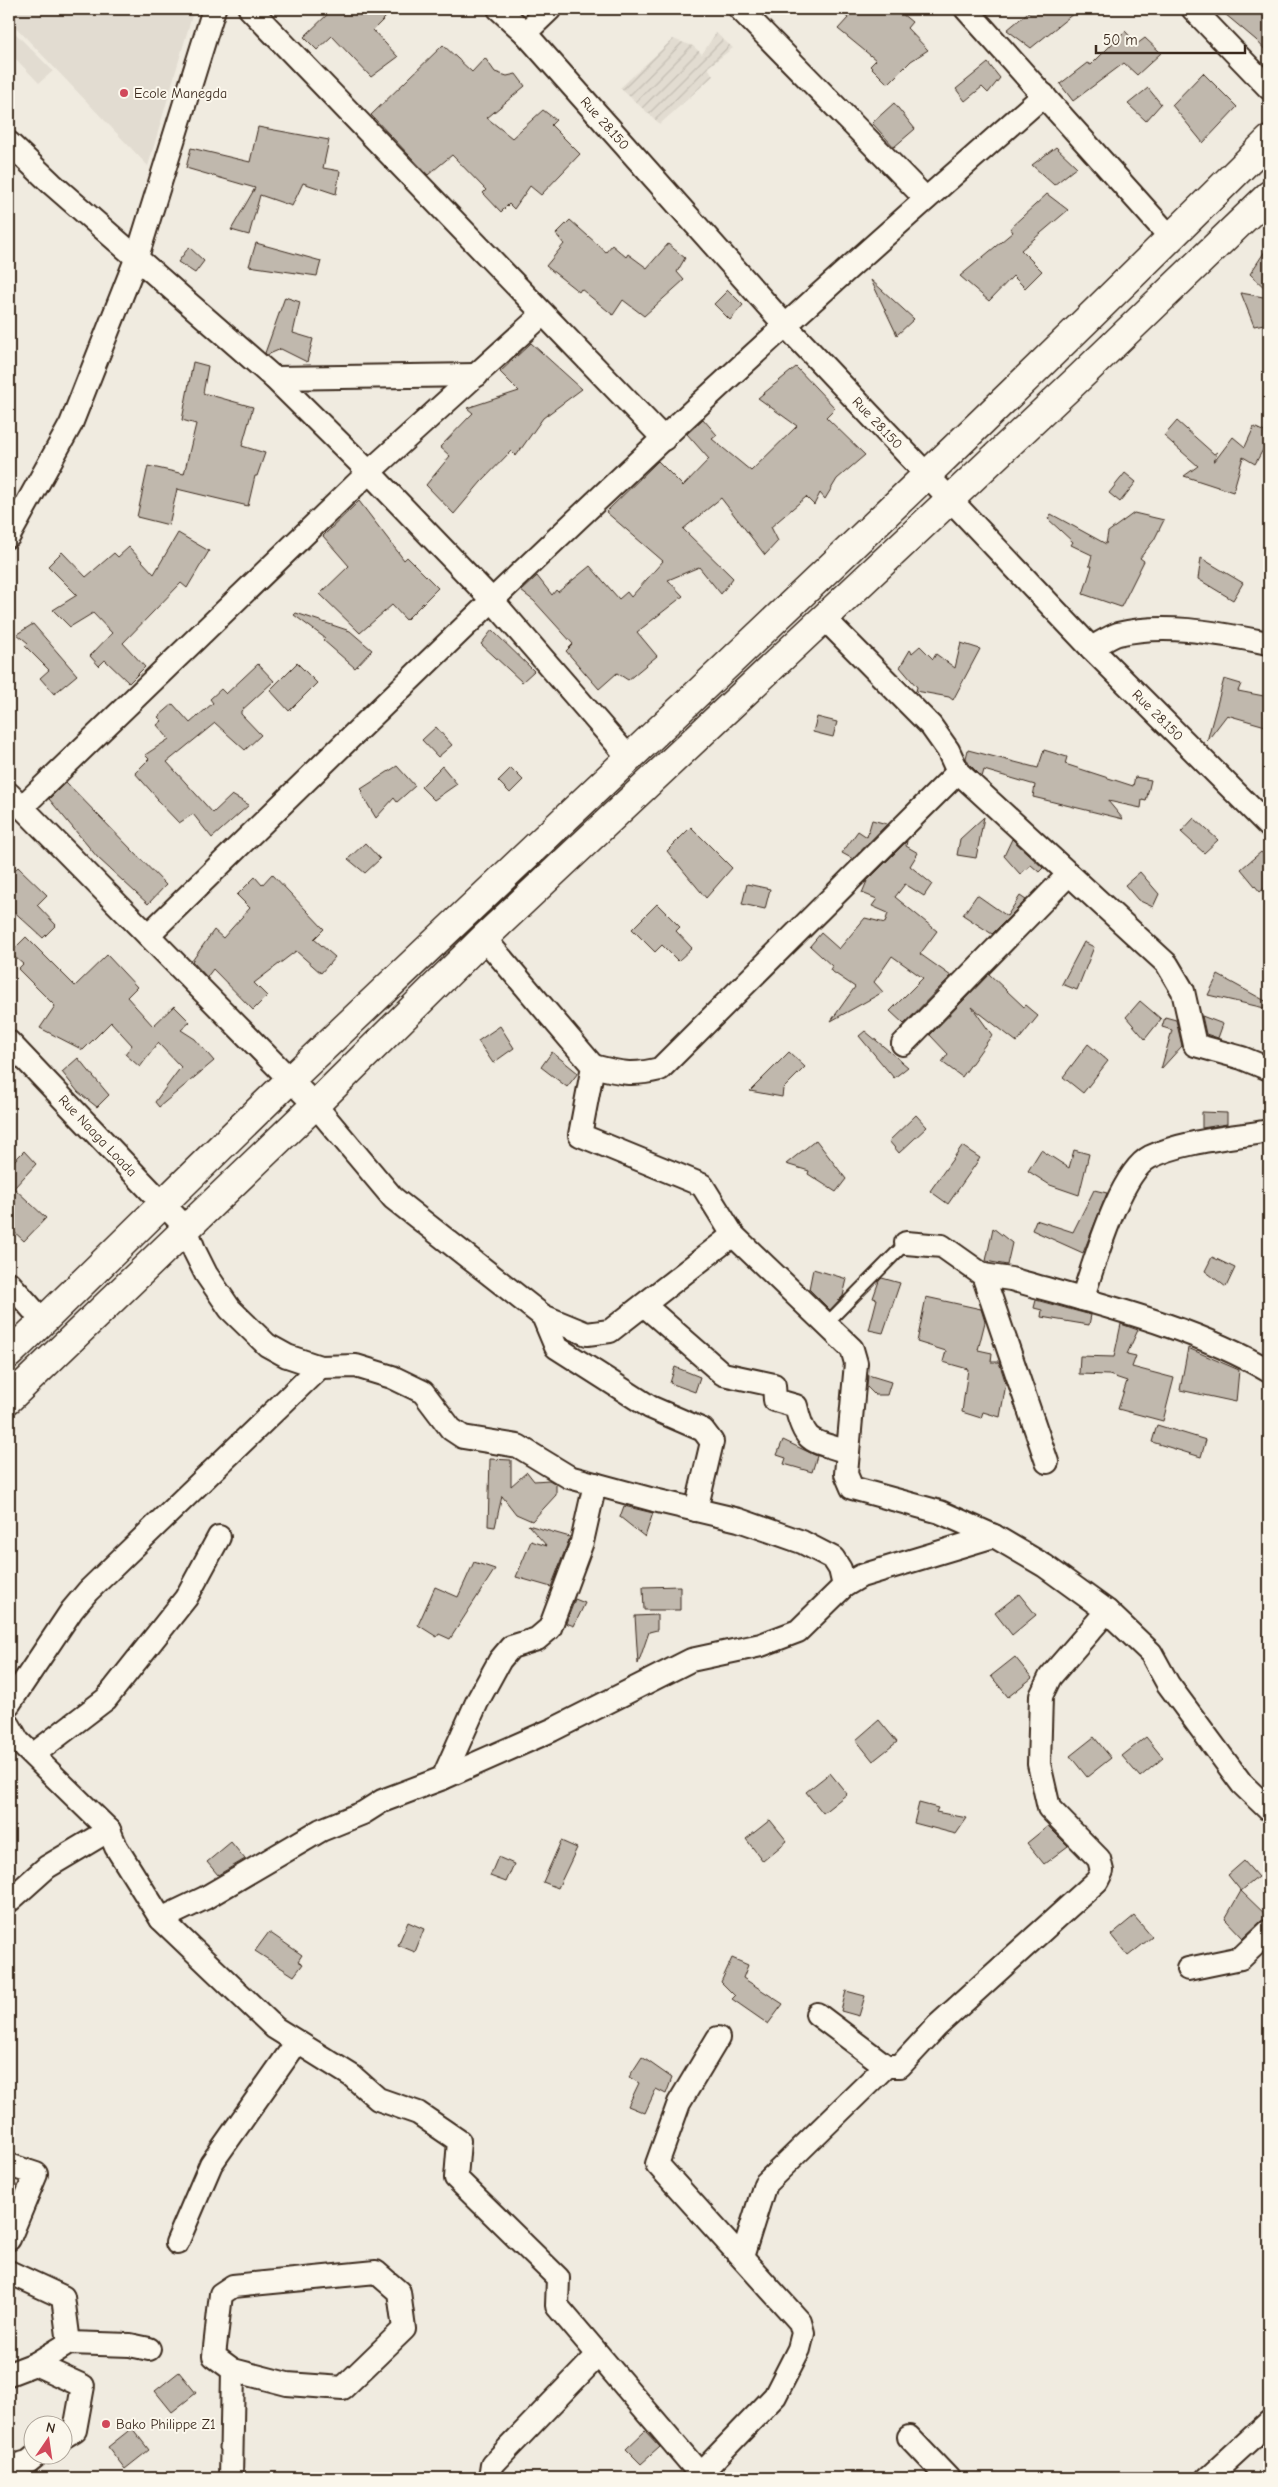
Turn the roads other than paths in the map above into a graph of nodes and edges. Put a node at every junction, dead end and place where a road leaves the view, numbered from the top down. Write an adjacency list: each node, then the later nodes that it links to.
1 (214, 9): 16 (street)
2 (250, 9): 17 (street)
3 (499, 9): 8 (street, Rue 28.150)
4 (550, 9): 8 (street)
5 (740, 9): 14 (street)
6 (966, 9): 10 (street)
7 (1193, 9): 9 (street)
8 (525, 33): 18 (street, Rue 28.150)
9 (1269, 88)
10 (1044, 95): 14 (street); 15 (street)
11 (1269, 140): 15 (main road)
12 (9, 143): 16 (street)
13 (1269, 195): 24 (main road)
14 (926, 200): 18 (street)
15 (1171, 238): 23 (main road)
16 (137, 257): 20 (street); 25 (street)
17 (543, 314): 19 (street); 21 (street)
18 (785, 325): 21 (street); 23 (street, Rue 28.150)
19 (476, 375): 20 (street); 22 (street)
20 (274, 378): 22 (street)
21 (664, 439): 26 (street)
22 (369, 472): 26 (street); 32 (street)
23 (926, 474): 24 (street, Rue 28.150); 30 (main road)
24 (951, 499): 27 (main road); 29 (street, Rue 28.150)
25 (9, 536)
26 (492, 600): 30 (street); 35 (street)
27 (824, 618): 31 (street); 36 (main road)
28 (1269, 643): 29 (street)
29 (1091, 648): 33 (street, Rue 28.150)
30 (630, 759): 41 (main road)
31 (958, 772): 34 (street); 39 (street)
32 (15, 800): 35 (street)
33 (1269, 826)
34 (1069, 874): 38 (street); 40 (street)
35 (148, 935): 41 (street)
36 (484, 938): 39 (street); 42 (main road)
37 (9, 1042): 44 (street, Rue Naaga Loada)
38 (903, 1044)
39 (593, 1066): 46 (street)
40 (1269, 1069)
41 (289, 1081): 42 (street); 44 (main road)
42 (315, 1105): 45 (main road); 52 (street)
43 (1269, 1131): 50 (street)
44 (164, 1204): 45 (street, Rue Naaga Loada); 53 (main road)
45 (186, 1228): 56 (street); 58 (main road)
46 (733, 1235): 51 (street); 54 (street)
47 (906, 1242): 48 (street); 54 (lane)
48 (983, 1275): 50 (street); 60 (street)
49 (9, 1283): 53 (street)
50 (1082, 1299): 57 (street)
51 (644, 1305): 52 (street); 59 (street)
52 (543, 1316): 62 (street)
53 (43, 1321): 55 (main road)
54 (826, 1324): 59 (street)
55 (9, 1354)
56 (320, 1367): 61 (street); 67 (street)
57 (1269, 1371)
58 (9, 1398)
59 (848, 1452): 63 (street)
60 (1047, 1462)
61 (595, 1484): 62 (street); 70 (street)
62 (696, 1510): 65 (street)
63 (994, 1536): 65 (street); 66 (street)
64 (219, 1537): 69 (street)
65 (844, 1586): 70 (street)
66 (1107, 1611): 71 (street); 80 (street)
67 (9, 1704)
68 (9, 1724): 69 (street)
69 (34, 1754): 72 (street)
70 (444, 1778): 74 (street)
71 (1269, 1810)
72 (109, 1830): 73 (street); 74 (street)
73 (9, 1901)
74 (161, 1920): 79 (street)
75 (1269, 1931): 76 (street)
76 (1188, 1969)
77 (816, 2014): 80 (street)
78 (718, 2038): 85 (street)
79 (297, 2042): 84 (street); 89 (street)
80 (886, 2066): 85 (street)
81 (9, 2165): 82 (street)
82 (13, 2214): 83 (street)
83 (9, 2239)
84 (177, 2243)
85 (742, 2257): 98 (street)
86 (9, 2272): 87 (street)
87 (69, 2344): 88 (street); 90 (street)
88 (149, 2349)
89 (598, 2355): 98 (street); 100 (street)
90 (34, 2364): 92 (street); 94 (street)
91 (233, 2370): 91 (street); 99 (street)
92 (9, 2374)
93 (1268, 2426): 102 (street)
94 (72, 2432)
95 (909, 2437): 101 (street)
96 (22, 2464): 97 (street)
97 (9, 2467)
98 (700, 2477)
99 (231, 2478)
100 (490, 2478)
101 (948, 2478)
102 (1208, 2478)

